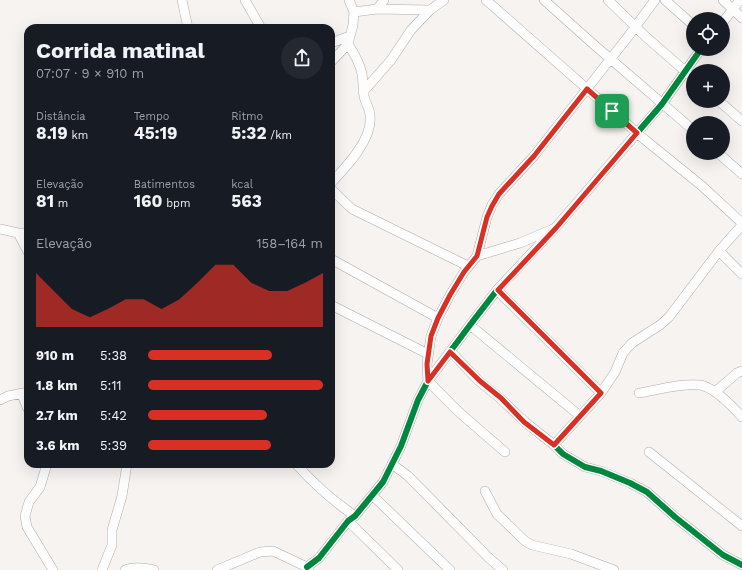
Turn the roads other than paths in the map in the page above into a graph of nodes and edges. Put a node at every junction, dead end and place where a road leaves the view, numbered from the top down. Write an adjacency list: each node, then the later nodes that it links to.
1 (182, 0): 20 (street)
2 (245, 0): 21 (street)
3 (349, 0): 16 (street)
4 (384, 0): 13 (street)
5 (444, 0): 15 (street)
6 (486, 0): 29 (street)
7 (544, 0): 26 (street)
8 (608, 0): 22 (street)
9 (655, 0): 22 (street)
10 (665, 0): 19 (street)
11 (723, 0): 14 (street)
12 (740, 0): 14 (street)
13 (377, 9): 15 (street); 16 (street)
14 (733, 9): 17 (street); 18 (street)
15 (430, 10): 30 (street)
16 (354, 12): 23 (street)
17 (730, 13)
18 (742, 18)
19 (686, 19)
20 (187, 24)
21 (258, 24)
22 (636, 27): 26 (street); 27 (street)
23 (349, 40): 24 (street); 25 (street); 30 (street)
24 (335, 42)
25 (335, 57)
26 (611, 59): 29 (street); 31 (street)
27 (686, 71)
28 (686, 79): 31 (street)
29 (587, 89): 35 (street); 47 (street)
30 (364, 92): 38 (street)
31 (662, 104): 34 (street); 35 (street)
32 (727, 108): 33 (street)
33 (742, 121)
34 (686, 124)
35 (637, 133): 40 (street); 41 (street)
36 (726, 160): 37 (street)
37 (742, 174)
38 (335, 178)
39 (335, 193): 49 (street)
40 (742, 224): 46 (street)
41 (556, 228): 47 (street); 51 (street)
42 (0, 229): 43 (street)
43 (18, 233): 44 (street); 45 (street)
44 (24, 233)
45 (24, 244)
46 (719, 251): 50 (street); 61 (street)
47 (477, 256): 49 (street)
48 (335, 261): 53 (street)
49 (468, 266): 53 (street)
50 (742, 274)
51 (498, 290): 54 (street); 61 (street)
52 (335, 307): 56 (street)
53 (438, 318): 56 (street)
54 (470, 324): 55 (street); 64 (street)
55 (450, 352): 58 (street); 66 (street)
56 (428, 354): 58 (street)
57 (742, 372): 59 (street)
58 (428, 381): 67 (street); 69 (street)
59 (715, 392): 62 (street); 65 (street)
60 (24, 393): 63 (street)
61 (601, 393): 64 (street)
62 (639, 394)
63 (0, 400)
64 (580, 416): 66 (street)
65 (742, 417)
66 (554, 445): 78 (street)
67 (505, 452)
68 (650, 452): 76 (street)
69 (392, 464): 74 (street); 86 (street)
70 (46, 468): 79 (street)
71 (126, 468): 80 (street)
72 (300, 468): 75 (street)
73 (485, 491): 87 (street)
74 (373, 496): 75 (street); 85 (street)
75 (352, 519): 77 (street); 84 (street)
76 (742, 526)
77 (308, 568): 83 (street)
78 (740, 568)
79 (53, 570)
80 (102, 570)
81 (125, 570): 82 (street)
82 (154, 570)
83 (217, 570)
84 (398, 570)
85 (450, 570)
86 (503, 570)
87 (614, 570)

